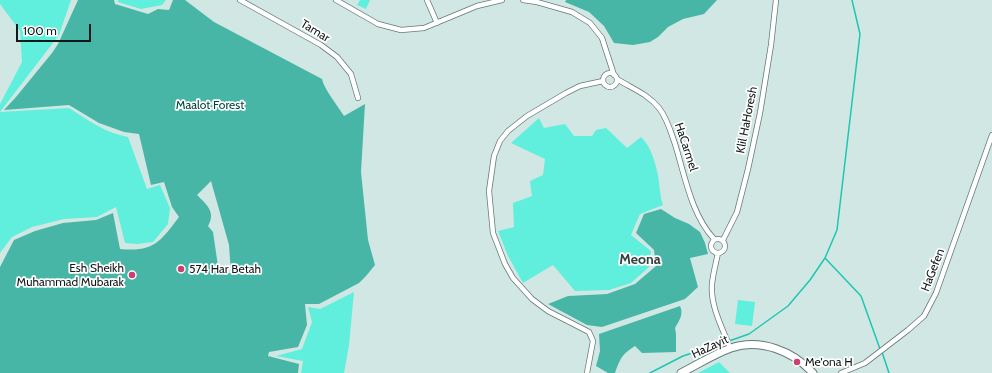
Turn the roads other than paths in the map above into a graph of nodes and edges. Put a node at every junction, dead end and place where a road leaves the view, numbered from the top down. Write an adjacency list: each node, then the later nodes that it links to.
1 (240, 0): 12 (street, Tamar)
2 (336, 0): 7 (street)
3 (427, 0): 7 (street)
4 (502, 0): 7 (street)
5 (523, 0): 8 (street)
6 (776, 0): 15 (street, Klil HaHoresh)
7 (437, 23)
8 (608, 55): 9 (street); 10 (street)
9 (605, 76): 10 (street); 11 (street)
10 (616, 77): 11 (street); 14 (street, HaCarmel)
11 (603, 81): 18 (street)
12 (358, 98)
13 (992, 135): 21 (street, HaGefen)
14 (714, 239): 15 (street); 16 (street)
15 (723, 240): 16 (street)
16 (718, 253): 17 (street)
17 (730, 348): 19 (street, HaZayit); 20 (street, HaZayit)
18 (587, 373)
19 (681, 373)
20 (813, 373)
21 (841, 373)

